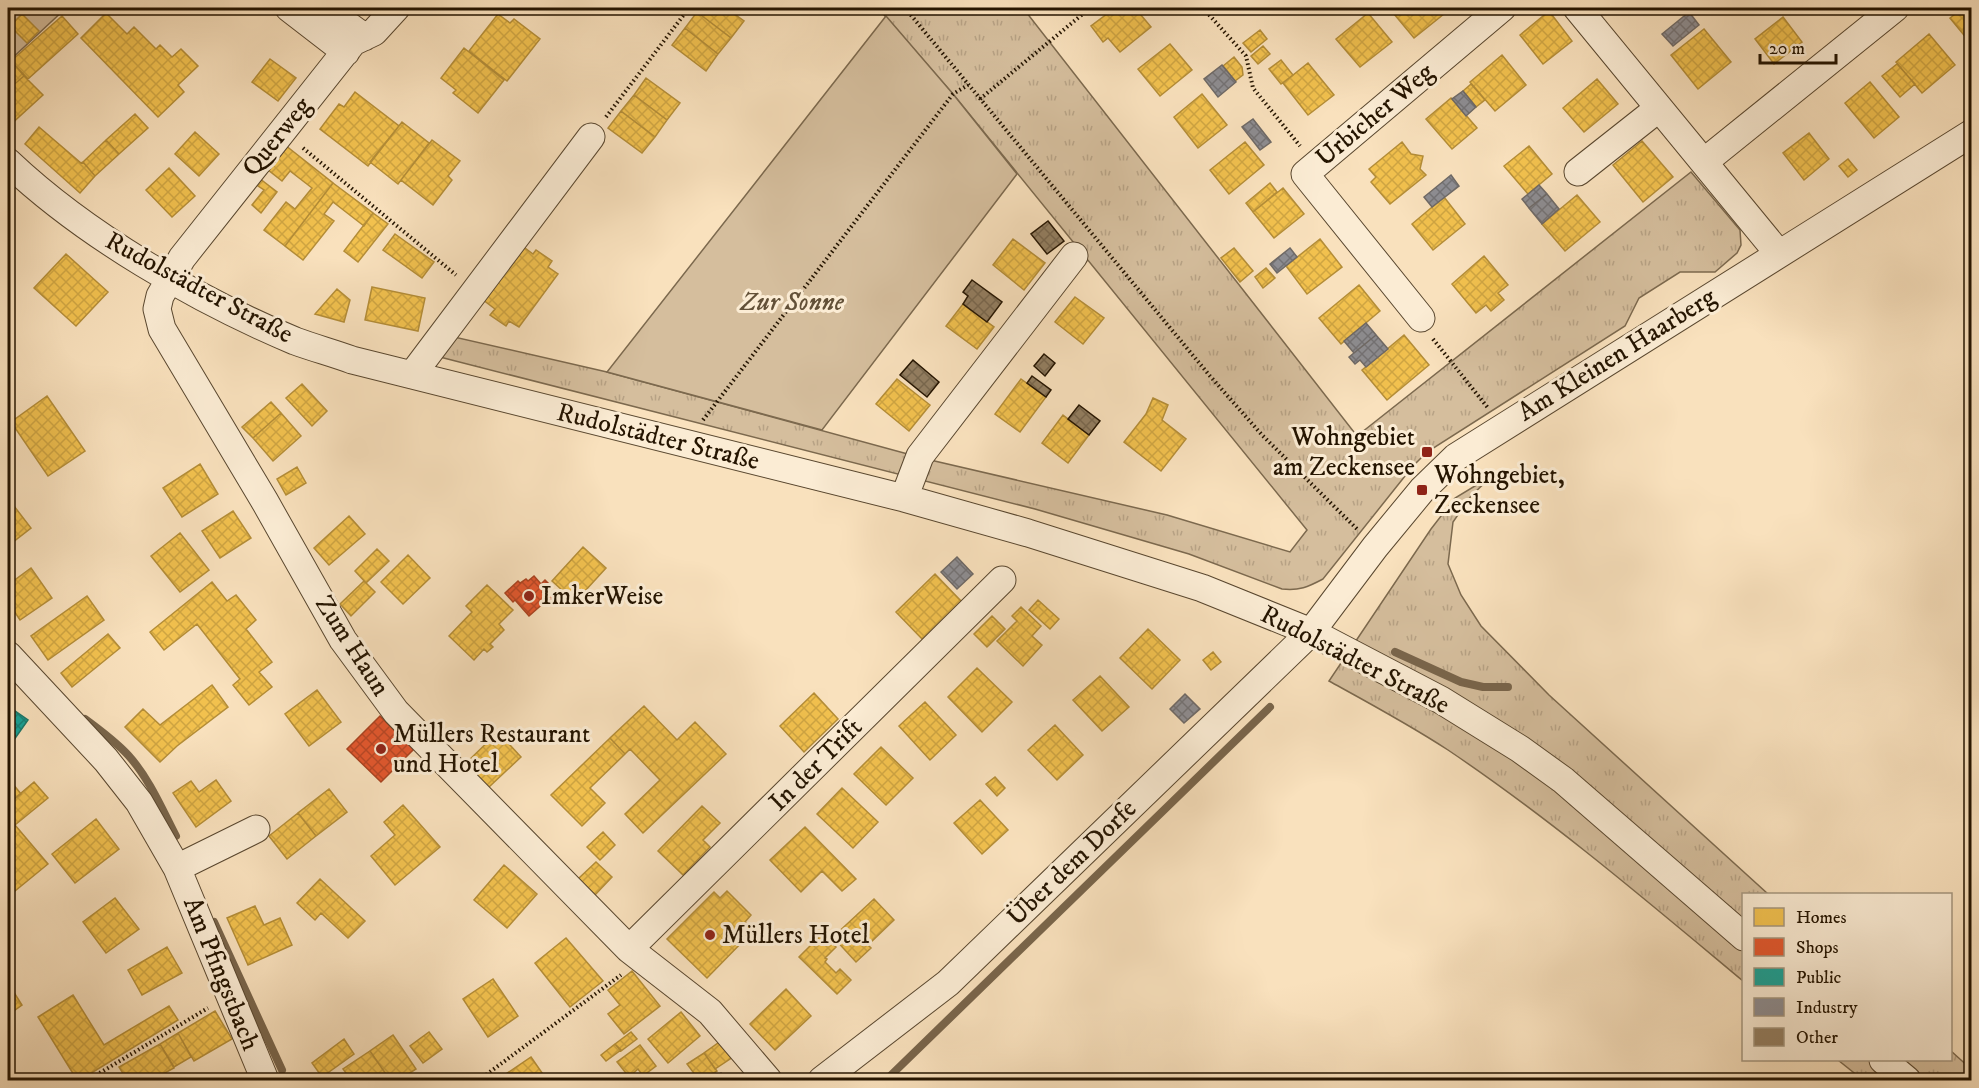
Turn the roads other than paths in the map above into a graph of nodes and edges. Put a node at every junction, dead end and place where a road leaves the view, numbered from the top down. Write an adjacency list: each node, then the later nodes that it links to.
1 (289, 8): 7 (street)
2 (324, 8): 7 (street)
3 (396, 8): 7 (street, Querweg)
4 (1502, 8): 17 (street, Urbicher Weg)
5 (1577, 8): 8 (street)
6 (1895, 8): 12 (street)
7 (355, 45): 16 (street, Querweg)
8 (1659, 108): 12 (street); 13 (street)
9 (1971, 133): 14 (street, Am Kleinen Haarberg)
10 (591, 137): 18 (street)
11 (8, 162): 16 (street, Rudolstädter Straße)
12 (1704, 162): 14 (street)
13 (1578, 172)
14 (1779, 254): 21 (street, Am Kleinen Haarberg)
15 (1074, 256): 19 (street)
16 (170, 278): 18 (street, Rudolstädter Straße); 26 (street, Zum Haun)
17 (1421, 318)
18 (412, 375): 19 (street, Rudolstädter Straße)
19 (903, 498): 21 (street, Rudolstädter Straße)
20 (1002, 580): 26 (street, In der Trift)
21 (1311, 632): 25 (street, Rudolstädter Straße); 30 (street, Über dem Dorfe)
22 (8, 655): 24 (street, Am Pfingstbach)
23 (256, 829): 24 (street, Am Pfingstbach)
24 (177, 868): 28 (street, Am Pfingstbach)
25 (1742, 936)
26 (629, 950): 29 (street, Zum Haun)
27 (1885, 1061): 31 (street)
28 (265, 1080)
29 (768, 1080)
30 (822, 1080)
31 (1907, 1080)

